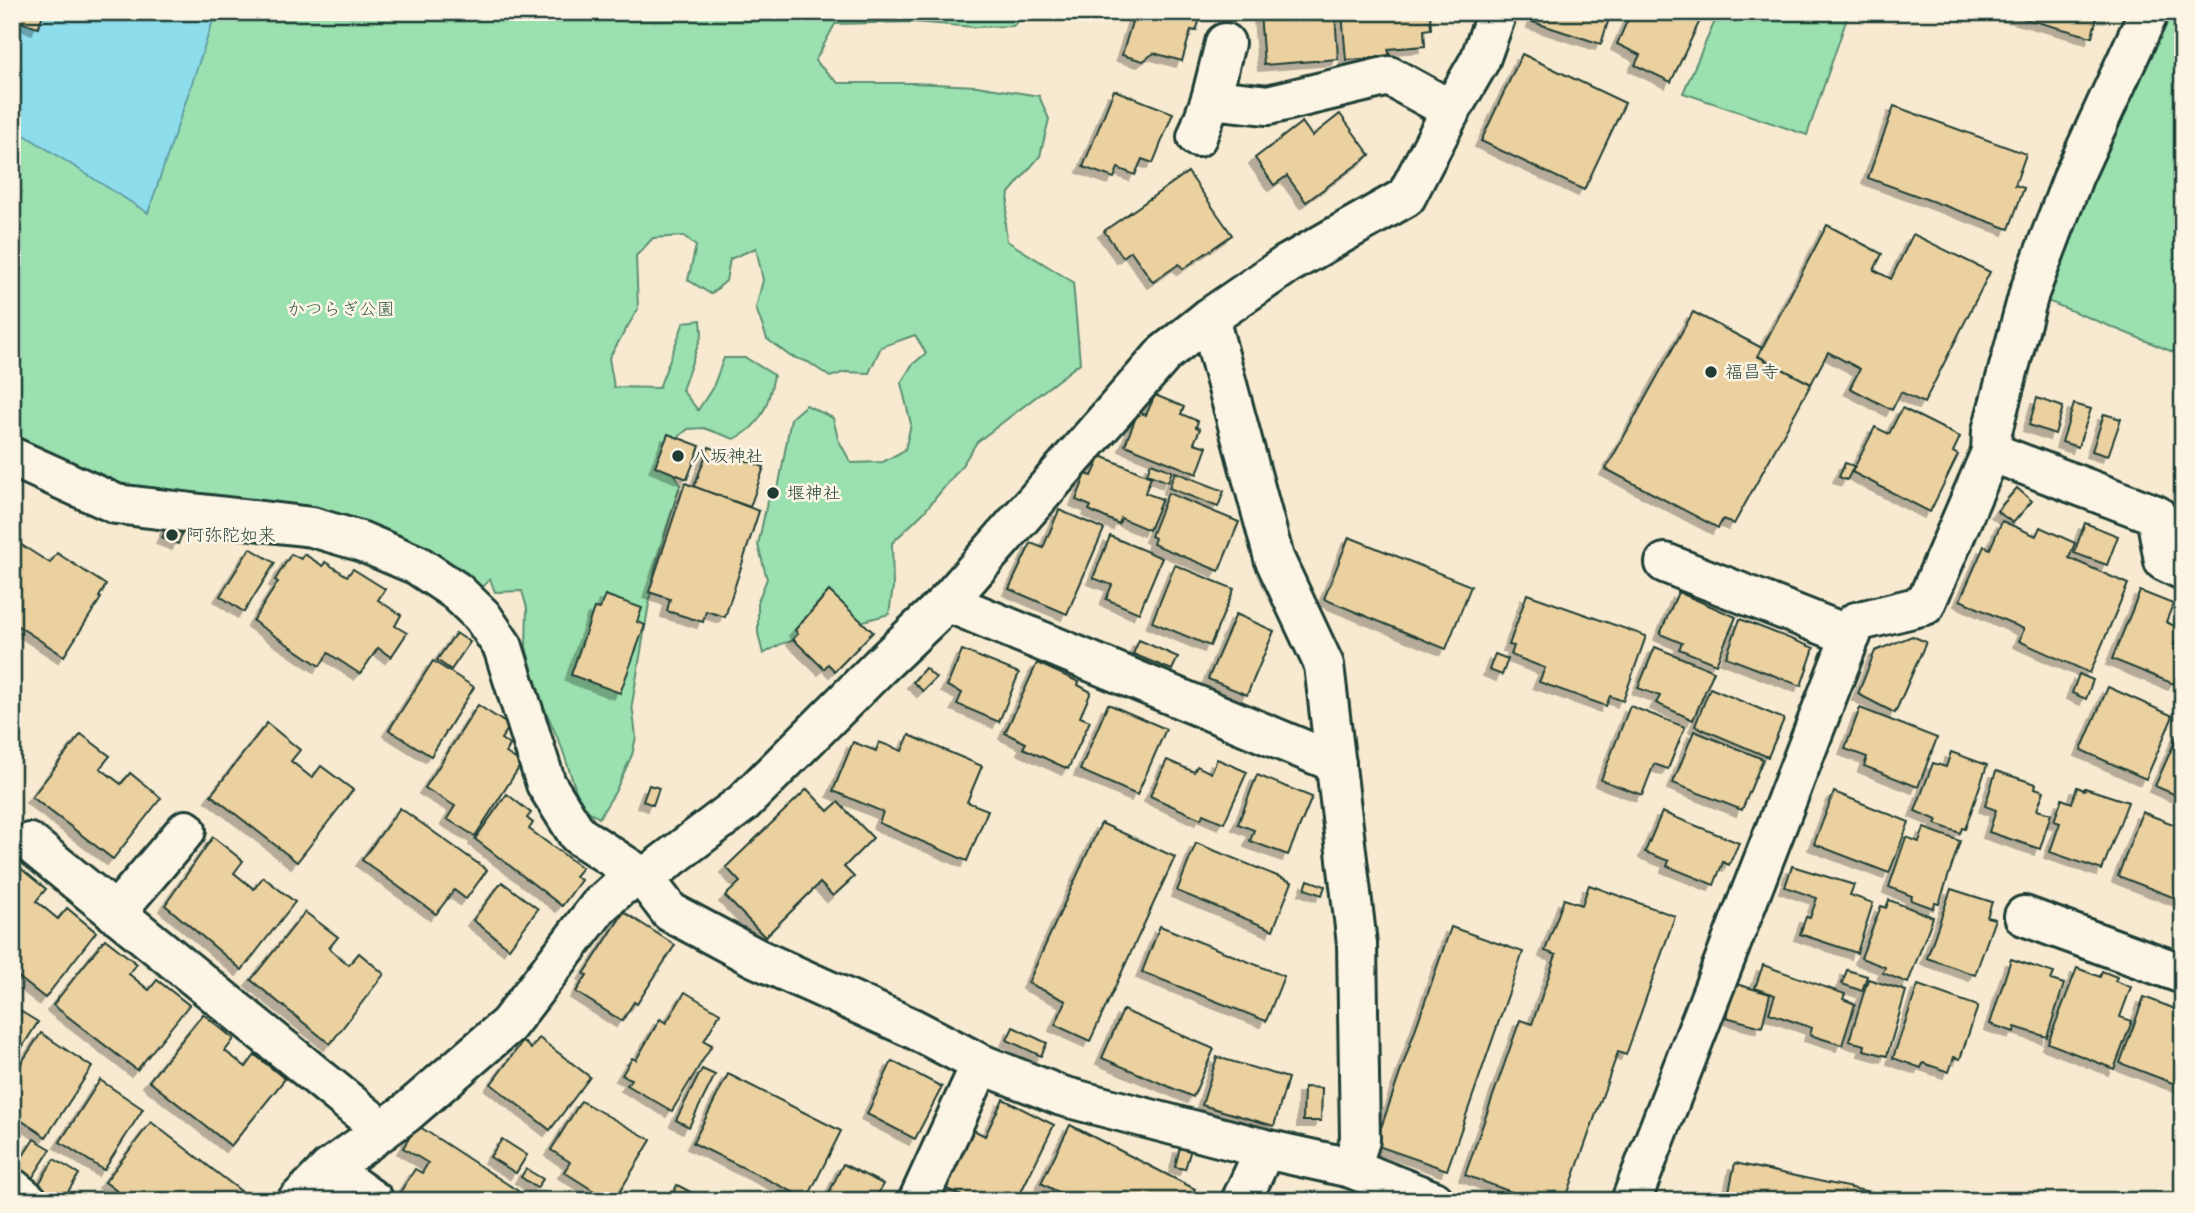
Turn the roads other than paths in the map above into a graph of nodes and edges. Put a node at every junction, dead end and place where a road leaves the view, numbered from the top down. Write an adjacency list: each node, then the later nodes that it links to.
1 (1497, 12): 5 (street)
2 (2149, 12): 8 (street)
3 (1225, 43): 4 (street)
4 (1211, 99): 5 (street); 6 (street)
5 (1451, 110): 7 (street)
6 (1197, 137)
7 (1209, 318): 12 (street); 14 (street)
8 (1991, 452): 11 (street); 13 (street)
9 (12, 457): 17 (street)
10 (1665, 563): 13 (street)
11 (2183, 570)
12 (947, 601): 14 (street); 17 (street)
13 (1851, 636): 33 (street)
14 (1336, 763): 24 (street)
15 (186, 830): 18 (street)
16 (30, 843): 18 (street)
17 (644, 878): 21 (street); 22 (street)
18 (116, 913): 22 (street)
19 (2024, 916): 20 (street)
20 (2183, 974)
21 (981, 1064): 23 (street); 30 (street)
22 (383, 1130): 25 (street)
23 (1265, 1149): 24 (street); 31 (street)
24 (1351, 1168): 32 (street)
25 (329, 1169): 28 (street); 29 (street)
26 (12, 1188): 27 (street)
27 (28, 1201)
28 (297, 1201)
29 (374, 1201)
30 (918, 1201)
31 (1241, 1201)
32 (1434, 1201)
33 (1631, 1201)

